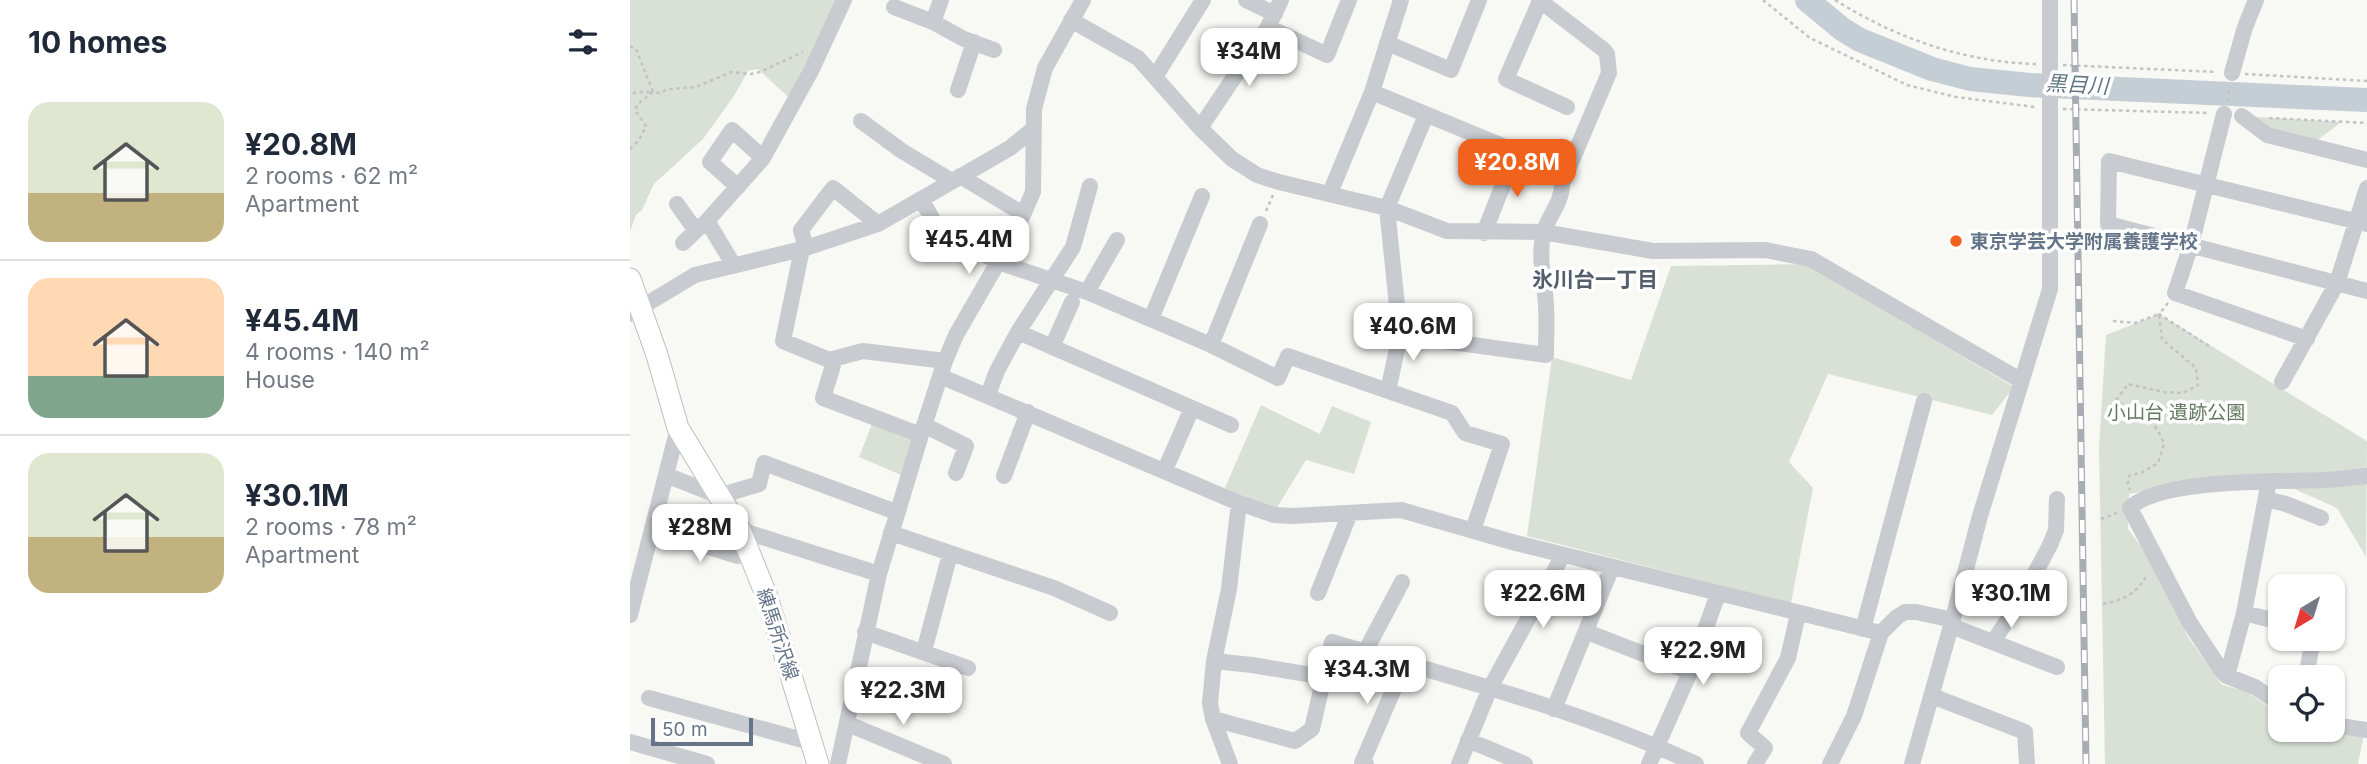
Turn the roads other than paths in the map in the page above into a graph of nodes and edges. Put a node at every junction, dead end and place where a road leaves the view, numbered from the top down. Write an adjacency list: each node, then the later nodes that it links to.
1 (844, 0): 31 (street)
2 (941, 0): 15 (street)
3 (1083, 0): 14 (street)
4 (1203, 0): 20 (street)
5 (1246, 0): 13 (street)
6 (1349, 0): 13 (street)
7 (1401, 0): 17 (street)
8 (1479, 0): 17 (street)
9 (2050, 0): 72 (street)
10 (2256, 0): 19 (street)
11 (1539, 1): 23 (street); 49 (street)
12 (894, 7): 15 (street)
13 (1275, 14): 28 (street)
14 (1071, 20): 20 (street); 29 (street)
15 (933, 22): 16 (street)
16 (974, 42): 18 (street); 21 (street)
17 (1387, 43): 22 (street)
18 (994, 50)
19 (2232, 73)
20 (1156, 77): 28 (street)
21 (958, 90)
22 (1372, 92): 25 (street); 39 (street)
23 (1567, 107)
24 (2224, 114): 35 (street)
25 (1426, 115): 30 (street); 43 (street)
26 (2242, 116): 32 (street)
27 (861, 121): 34 (street)
28 (1200, 128): 39 (street)
29 (1032, 131): 34 (street); 44 (street)
30 (1516, 152): 33 (street); 50 (street)
31 (763, 158): 37 (street); 37 (street)
32 (2367, 160)
33 (1544, 163)
34 (956, 179): 41 (street); 44 (street)
35 (2207, 184): 45 (street); 53 (street); 53 (street)
36 (1090, 186): 58 (street)
37 (738, 187): 48 (street)
38 (2367, 188): 45 (street)
39 (1330, 193): 43 (street)
40 (1202, 196): 64 (street)
41 (921, 199): 46 (street); 55 (street)
42 (677, 204): 48 (street)
43 (1387, 208): 50 (street); 66 (street)
44 (1023, 214): 55 (street)
45 (2362, 223): 59 (street)
46 (878, 224): 54 (street); 54 (street)
47 (1261, 224): 68 (street)
48 (701, 226): 52 (street); 56 (street)
49 (1543, 232): 50 (street); 66 (street); 72 (street)
50 (1484, 233)
51 (1117, 240): 61 (street)
52 (682, 243)
53 (2191, 245): 59 (street); 67 (street)
54 (804, 248): 56 (street); 70 (street)
55 (998, 262): 58 (street); 71 (street)
56 (733, 264): 63 (street)
57 (630, 279): 63 (main road, 練馬所沢線)
58 (1049, 281): 61 (street); 65 (street)
59 (2337, 283): 60 (street); 67 (street)
60 (2367, 291)
61 (1087, 292): 64 (street)
62 (1072, 302): 69 (street)
63 (635, 310): 80 (main road, 練馬所沢線)
64 (1152, 319): 68 (street)
65 (1017, 332): 69 (street); 75 (street)
66 (1400, 335): 74 (street)
67 (2307, 339): 73 (street)
68 (1211, 345): 74 (street)
69 (1052, 347): 77 (street)
70 (829, 360): 71 (street); 81 (street)
71 (942, 369): 75 (street); 81 (street)
72 (2020, 380): 112 (street)
73 (2282, 382)
74 (1388, 391): 97 (street)
75 (988, 395): 78 (street)
76 (1924, 401): 113 (street)
77 (1192, 408): 79 (street); 82 (street)
78 (1028, 412): 82 (street); 85 (street)
79 (1231, 425)
80 (678, 429): 84 (street); 88 (main road, 練馬所沢線)
81 (922, 430): 83 (street); 92 (street)
82 (1165, 470): 91 (street)
83 (956, 473)
84 (666, 475): 88 (street); 95 (street)
85 (1004, 476)
86 (2367, 476): 87 (street)
87 (2269, 481): 90 (street); 125 (street)
88 (719, 496): 92 (street); 96 (main road, 練馬所沢線)
89 (2057, 499): 117 (street)
90 (2266, 499): 94 (street); 108 (street)
91 (1239, 503): 93 (street); 120 (street)
92 (896, 512): 98 (street)
93 (1350, 513): 97 (street); 105 (street)
94 (2321, 517)
95 (652, 529): 99 (street); 110 (street)
96 (740, 530): 99 (main road, 練馬所沢線); 103 (street)
97 (1473, 530): 101 (street)
98 (891, 533): 100 (street); 103 (street)
99 (749, 553): 138 (main road, 練馬所沢線)
100 (950, 554): 107 (street); 118 (street)
101 (1563, 555): 102 (street); 127 (street)
102 (1612, 567): 106 (street); 115 (street)
103 (879, 574): 114 (street)
104 (1402, 582): 119 (street)
105 (1318, 593)
106 (1718, 594): 109 (street); 124 (street)
107 (1110, 613)
108 (2244, 613): 111 (street); 125 (street)
109 (1798, 614): 113 (street); 151 (street)
110 (630, 615)
111 (2268, 619)
112 (1952, 623): 116 (street); 117 (street); 128 (street)
113 (1863, 629): 116 (street)
114 (866, 632): 118 (street); 133 (street)
115 (1587, 632): 124 (street); 131 (street)
116 (1881, 634): 152 (street)
117 (1993, 642): 122 (street)
118 (924, 651): 123 (street)
119 (1365, 652): 121 (street); 126 (street)
120 (1214, 661): 126 (street); 132 (street)
121 (1405, 663): 127 (street); 146 (street)
122 (2057, 667)
123 (968, 668)
124 (1690, 672): 139 (street)
125 (2227, 676): 129 (street)
126 (1324, 677): 132 (street)
127 (1490, 688): 131 (street); 136 (street)
128 (1932, 696): 153 (street); 154 (street)
129 (2268, 696)
130 (649, 698): 138 (street)
131 (1554, 709): 139 (street)
132 (1213, 719): 145 (street)
133 (848, 724): 143 (street); 144 (street)
134 (2345, 727): 135 (street)
135 (2367, 730)
136 (1468, 740): 147 (street); 148 (street)
137 (630, 742): 140 (street)
138 (810, 743): 142 (main road, 練馬所沢線)
139 (1657, 746): 149 (street); 150 (street)
140 (672, 759): 141 (street)
141 (707, 764)
142 (818, 764)
143 (838, 764)
144 (944, 764)
145 (1230, 764)
146 (1366, 764)
147 (1459, 764)
148 (1525, 764)
149 (1649, 764)
150 (1696, 764)
151 (1755, 764)
152 (1830, 764)
153 (1912, 764)
154 (2026, 764)

